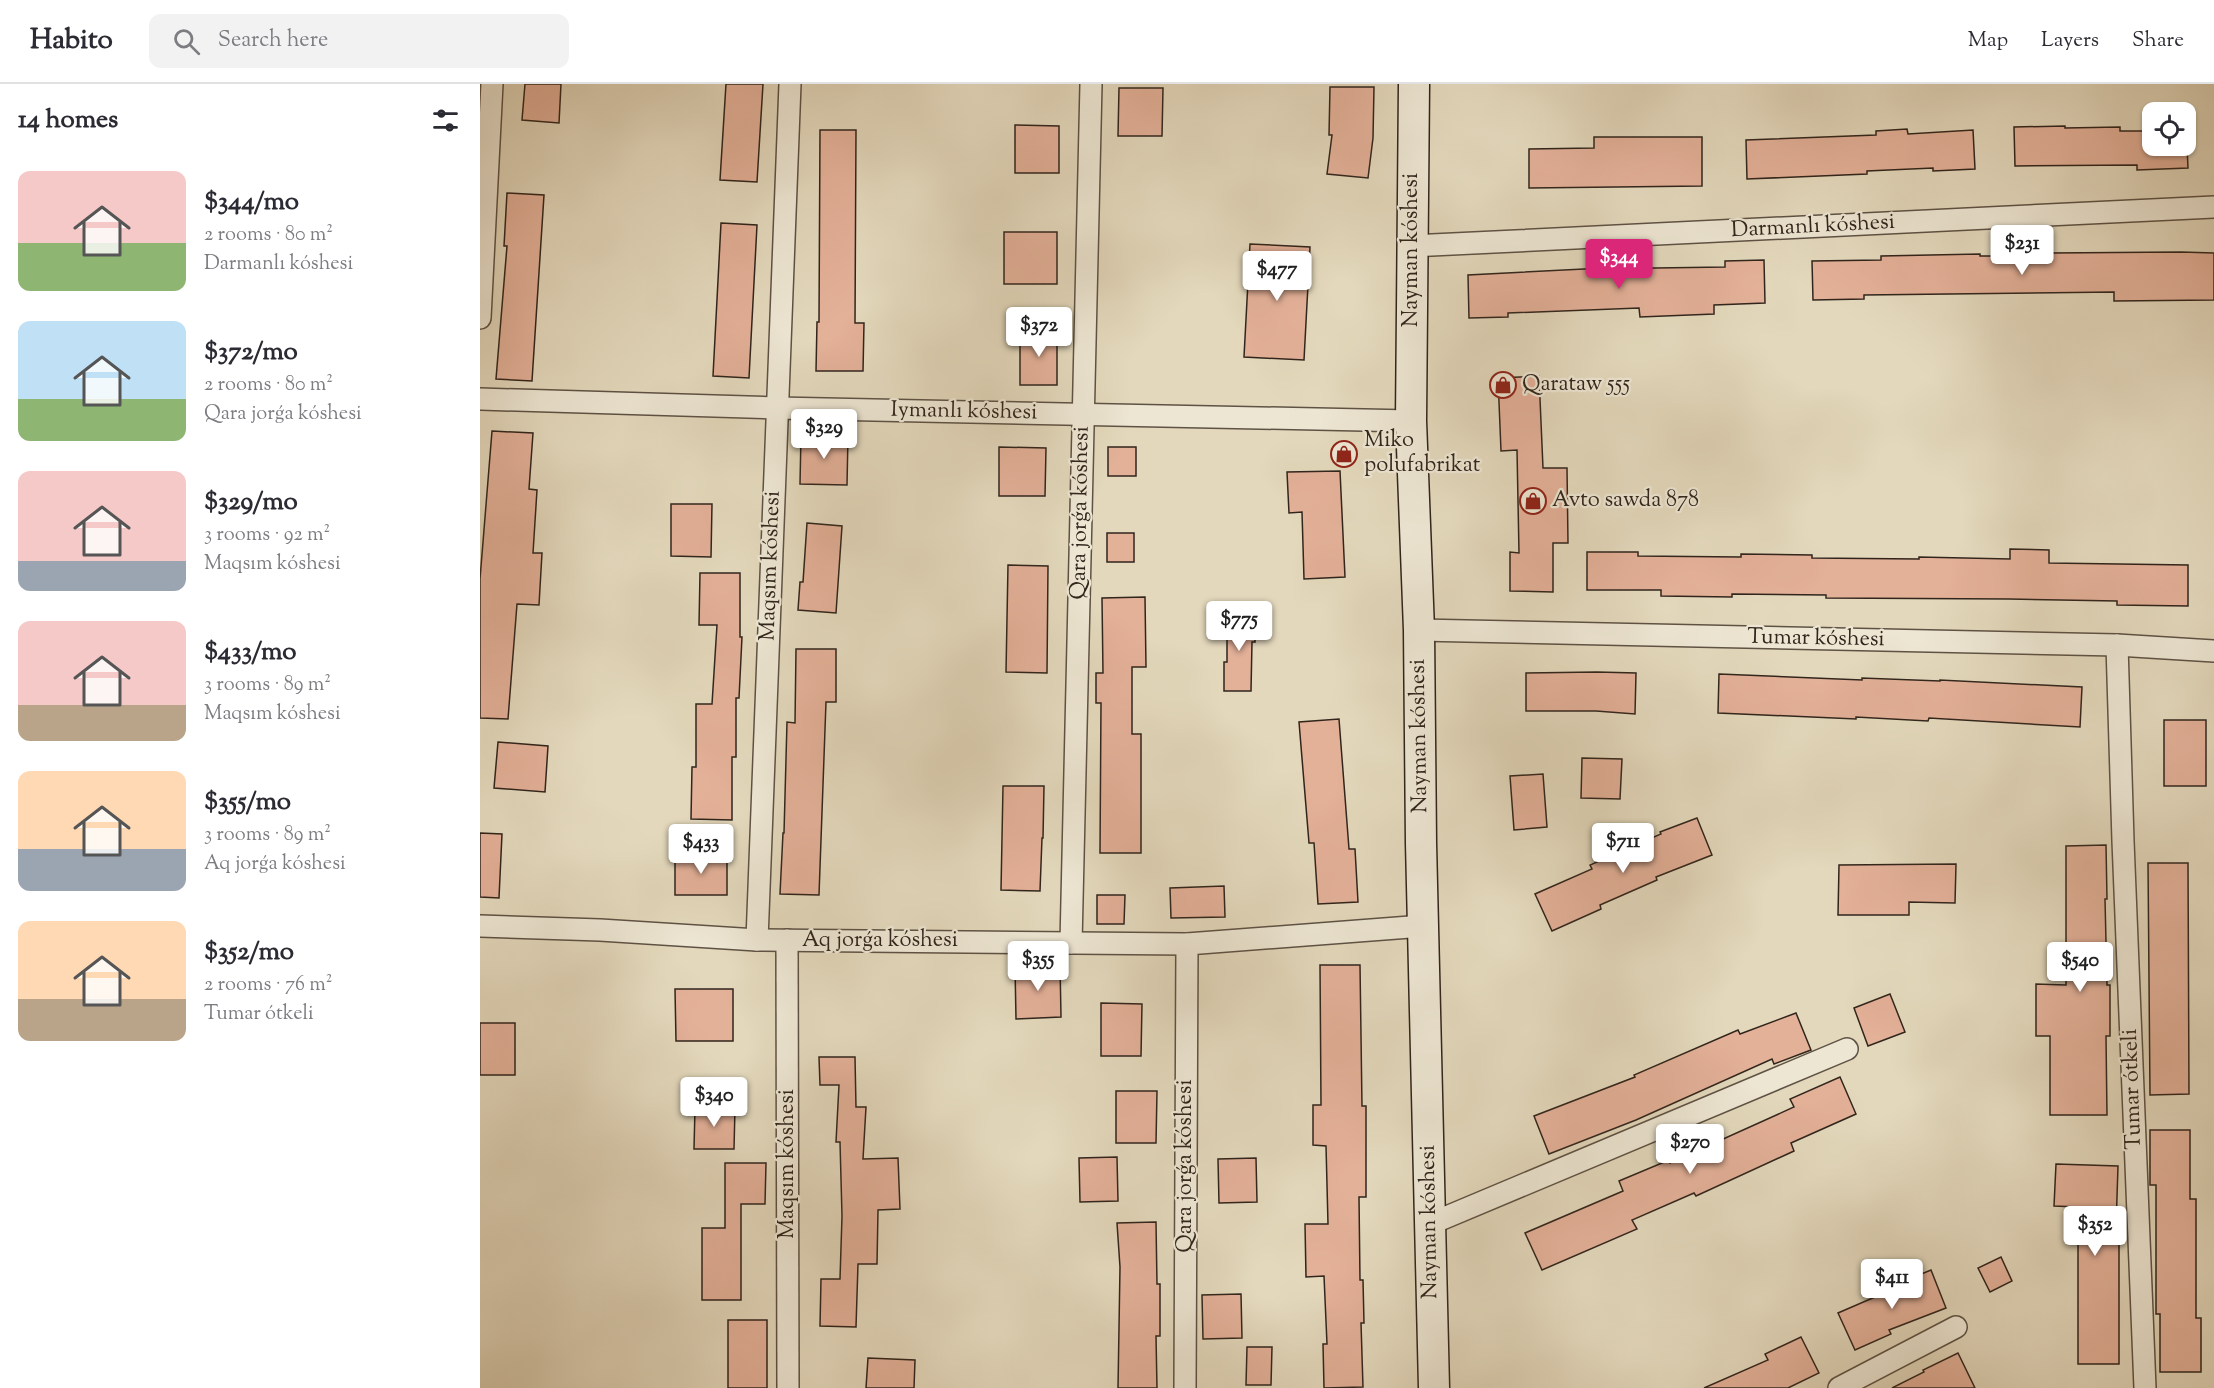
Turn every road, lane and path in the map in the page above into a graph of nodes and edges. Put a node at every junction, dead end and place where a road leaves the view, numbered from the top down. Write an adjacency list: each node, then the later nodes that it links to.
1 (492, 84): 7 (street)
2 (790, 84): 9 (street, Maqsım kóshesi)
3 (1091, 84): 10 (street, Qara jorǵa kóshesi)
4 (1414, 84): 6 (main road, Nayman kóshesi)
5 (2214, 207): 6 (street, Darmanlı kóshesi)
6 (1412, 246): 11 (main road, Nayman kóshesi)
7 (480, 318)
8 (480, 399): 9 (street, Iymanlı kóshesi)
9 (777, 408): 10 (street, Iymanlı kóshesi); 17 (street, Maqsım kóshesi)
10 (1083, 414): 11 (street, Iymanlı kóshesi); 19 (street, Qara jorǵa kóshesi)
11 (1411, 421): 12 (main road, Nayman kóshesi)
12 (1419, 630): 13 (street, Tumar kóshesi); 16 (main road, Nayman kóshesi)
13 (2117, 645): 14 (street, Tumar kóshesi); 28 (street, Tumar ótkeli)
14 (2214, 651)
15 (480, 926): 17 (street, Aq jorǵa kóshesi)
16 (1423, 926): 20 (street, Aq jorǵa kóshesi); 22 (main road, Nayman kóshesi)
17 (757, 940): 18 (street, Aq jorǵa kóshesi)
18 (788, 940): 19 (street, Aq jorǵa kóshesi); 24 (street, Maqsım kóshesi)
19 (1071, 943): 20 (street, Aq jorǵa kóshesi)
20 (1187, 944): 25 (street, Qara jorǵa kóshesi)
21 (1847, 1049): 22 (street)
22 (1430, 1224): 26 (main road, Nayman kóshesi)
23 (1956, 1327): 27 (street)
24 (788, 1388)
25 (1185, 1388)
26 (1434, 1388)
27 (1839, 1388)
28 (2145, 1388)

